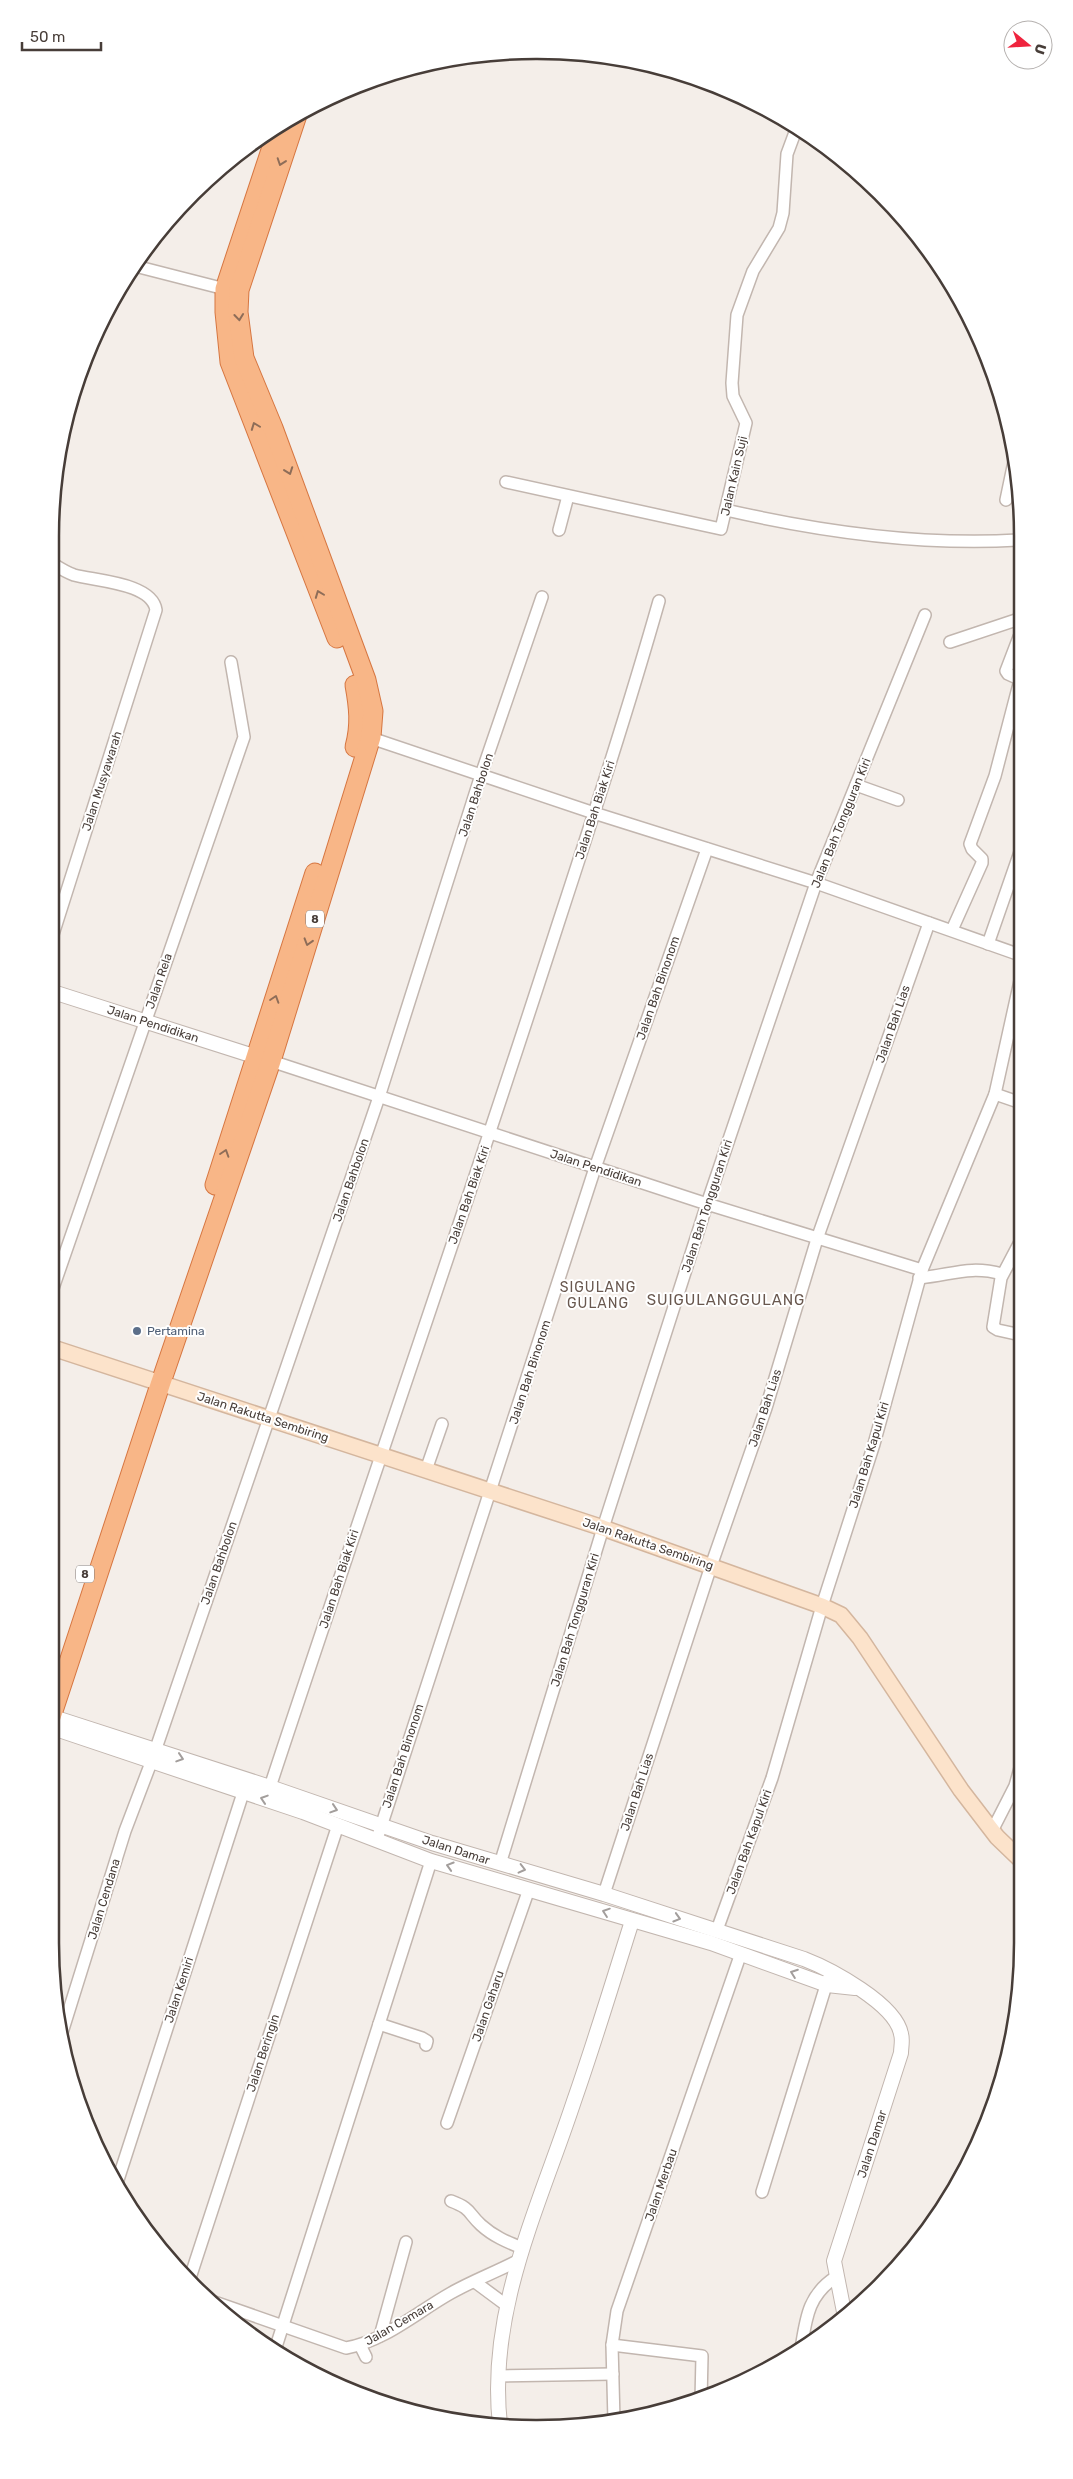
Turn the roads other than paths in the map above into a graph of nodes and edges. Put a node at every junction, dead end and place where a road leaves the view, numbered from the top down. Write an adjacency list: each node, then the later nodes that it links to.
1 (293, 126): 23 (highway, 8, one-way to 23)
2 (795, 135): 10 (street, Jalan Kain Suji)
3 (276, 136): 5 (highway, 8)
4 (141, 268): 5 (street)
5 (225, 289): 23 (highway, 8, one-way to 5)
6 (1010, 479): 9 (street)
7 (506, 482): 8 (street, Jalan Kain Suji)
8 (568, 496): 10 (street, Jalan Kain Suji); 11 (street)
9 (1006, 500)
10 (726, 510): 12 (street)
11 (559, 530)
12 (1014, 540)
13 (59, 567): 31 (street, Jalan Musyawarah)
14 (542, 597): 24 (street, Jalan Bahbolon)
15 (659, 601): 27 (street, Jalan Bah Biak Kiri)
16 (925, 614): 25 (street, Jalan Bah Tongguran Kiri)
17 (1014, 621): 18 (street)
18 (950, 642)
19 (1014, 650): 21 (street)
20 (231, 662): 38 (street, Jalan Rela)
21 (1014, 676)
22 (1014, 703): 33 (street)
23 (365, 736): 24 (street); 39 (highway, 8)
24 (481, 775): 27 (street); 41 (street, Jalan Bahbolon)
25 (856, 784): 26 (street); 30 (street, Jalan Bah Tongguran Kiri)
26 (898, 800)
27 (594, 813): 28 (street); 43 (street, Jalan Bah Biak Kiri)
28 (707, 849): 30 (street); 44 (street, Jalan Bah Binonom)
29 (1014, 869): 34 (street)
30 (816, 884): 32 (street); 45 (street, Jalan Bah Tongguran Kiri)
31 (59, 916)
32 (929, 922): 33 (street); 46 (street, Jalan Bah Lias)
33 (952, 930): 34 (street)
34 (988, 944): 35 (street)
35 (1014, 953)
36 (59, 993): 38 (street, Jalan Pendidikan)
37 (1014, 1008): 40 (street, Jalan Bah Kapul Kiri)
38 (144, 1022): 39 (street, Jalan Pendidikan); 48 (street, Jalan Rela)
39 (264, 1059): 41 (street, Jalan Pendidikan); 53 (highway, 8)
40 (995, 1094): 42 (street); 49 (street, Jalan Bah Kapul Kiri)
41 (379, 1097): 43 (street, Jalan Pendidikan); 54 (street, Jalan Bahbolon)
42 (1014, 1100)
43 (490, 1134): 44 (street, Jalan Pendidikan); 56 (street, Jalan Bah Biak Kiri)
44 (595, 1168): 45 (street, Jalan Pendidikan); 58 (street, Jalan Bah Binonom)
45 (707, 1204): 46 (street, Jalan Pendidikan); 59 (street, Jalan Bah Tongguran Kiri)
46 (817, 1239): 49 (street, Jalan Pendidikan); 60 (street, Jalan Bah Lias)
47 (1014, 1253): 50 (street)
48 (59, 1271)
49 (921, 1274): 50 (street); 61 (street, Jalan Bah Kapul Kiri)
50 (1002, 1274): 51 (street)
51 (1014, 1333)
52 (59, 1350): 53 (main road, Jalan Rakutta Sembiring)
53 (154, 1383): 54 (main road, Jalan Rakutta Sembiring); 62 (highway, 8); 63 (highway, 8)
54 (269, 1418): 56 (main road, Jalan Rakutta Sembiring); 65 (street, Jalan Bahbolon)
55 (442, 1424): 57 (street)
56 (380, 1455): 57 (main road, Jalan Rakutta Sembiring); 66 (street, Jalan Bah Biak Kiri)
57 (426, 1470): 58 (main road, Jalan Rakutta Sembiring)
58 (491, 1492): 59 (main road, Jalan Rakutta Sembiring); 70 (street, Jalan Bah Binonom)
59 (603, 1528): 60 (main road, Jalan Rakutta Sembiring); 76 (street, Jalan Bah Tongguran Kiri)
60 (711, 1566): 61 (main road, Jalan Rakutta Sembiring); 78 (street, Jalan Bah Lias)
61 (822, 1606): 72 (main road, Jalan Rakutta Sembiring); 80 (street, Jalan Bah Kapul Kiri)
62 (59, 1656)
63 (59, 1691)
64 (59, 1723): 65 (street, Jalan Damar)
65 (154, 1755): 66 (street, Jalan Damar, one-way to 66); 68 (street, Jalan Damar); 85 (street, Jalan Cendana)
66 (270, 1787): 69 (street, Jalan Damar)
67 (1014, 1788): 72 (street)
68 (243, 1793): 69 (street, Jalan Damar, one-way to 68); 89 (street, Jalan Kemiri)
69 (305, 1806): 70 (street, Jalan Damar, one-way to 70); 71 (street, Jalan Damar)
70 (380, 1824): 73 (street, Jalan Bah Binonom); 76 (street, Jalan Damar)
71 (338, 1825): 73 (street, Jalan Damar); 94 (street, Jalan Beringin)
72 (992, 1831): 74 (main road, Jalan Rakutta Sembiring)
73 (377, 1839): 75 (street, Jalan Damar)
74 (1014, 1853)
75 (431, 1861): 77 (street, Jalan Damar, one-way to 75); 86 (street)
76 (500, 1864): 78 (street, Jalan Damar, one-way to 78)
77 (528, 1889): 79 (street, Jalan Damar, one-way to 77); 88 (street, Jalan Gaharu)
78 (604, 1894): 80 (street, Jalan Damar, one-way to 80)
79 (632, 1921): 81 (street, Jalan Damar); 93 (street)
80 (717, 1930): 82 (street, Jalan Damar)
81 (741, 1953): 83 (street, Jalan Damar, one-way to 81); 105 (street, Jalan Merbau)
82 (831, 1970): 83 (street); 84 (street, Jalan Damar)
83 (826, 1985): 84 (street, Jalan Damar); 90 (street)
84 (858, 1988): 95 (street, Jalan Damar)
85 (66, 2021)
86 (379, 2024): 87 (street); 100 (street)
87 (426, 2045)
88 (447, 2123)
89 (120, 2175)
90 (762, 2192)
91 (451, 2201): 93 (street)
92 (406, 2242): 101 (street)
93 (520, 2255): 96 (street, Jalan Cemara); 98 (street)
94 (191, 2272)
95 (836, 2277): 99 (street, Jalan Damar); 102 (street)
96 (475, 2282): 98 (street); 101 (street, Jalan Cemara)
97 (225, 2305): 100 (street, Jalan Cemara)
98 (506, 2305): 108 (street)
99 (843, 2309)
100 (282, 2326): 103 (street); 104 (street, Jalan Cemara)
101 (380, 2336): 104 (street, Jalan Cemara)
102 (802, 2340)
103 (277, 2343)
104 (360, 2345): 106 (street)
105 (612, 2345): 107 (street, Jalan Merbau); 109 (street)
106 (366, 2357)
107 (613, 2374): 108 (street); 110 (street, Jalan Merbau)
108 (499, 2376): 111 (street)
109 (701, 2391)
110 (614, 2414)
111 (499, 2418)

